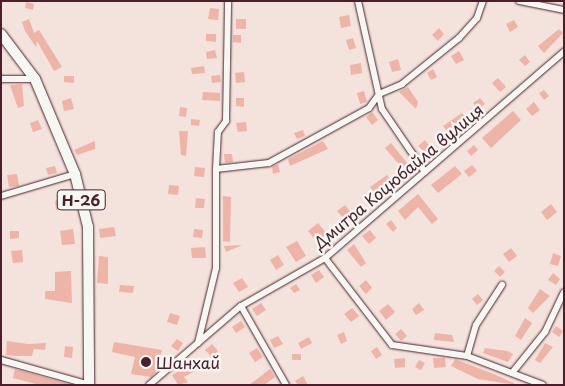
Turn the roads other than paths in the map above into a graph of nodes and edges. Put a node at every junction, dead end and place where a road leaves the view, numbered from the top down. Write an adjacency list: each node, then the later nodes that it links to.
1 (228, 1): 13 (street)
2 (358, 1): 12 (street)
3 (491, 1): 6 (street)
4 (519, 1): 5 (street)
5 (527, 2): 7 (street)
6 (482, 4): 12 (street)
7 (564, 10)
8 (1, 34): 10 (main road, Н-26)
9 (564, 52): 14 (street, Дмитра Коцюбайла вулиця)
10 (35, 79): 11 (street); 15 (main road, Н-26)
11 (1, 80)
12 (379, 94): 13 (street); 14 (street)
13 (216, 170): 21 (street)
14 (425, 172): 17 (street, Дмитра Коцюбайла вулиця)
15 (75, 174): 16 (street); 25 (main road, Н-26)
16 (1, 196)
17 (325, 258): 20 (street, Дмитра Коцюбайла вулиця); 22 (street)
18 (502, 285): 22 (street)
19 (564, 292): 24 (street)
20 (241, 306): 21 (street, Дмитра Коцюбайла вулиця); 27 (street)
21 (198, 344): 26 (street, Дмитра Коцюбайла вулиця)
22 (468, 356): 24 (street)
23 (1, 360): 25 (street)
24 (512, 373): 28 (street)
25 (89, 385)
26 (150, 385)
27 (286, 385)
28 (543, 385)

